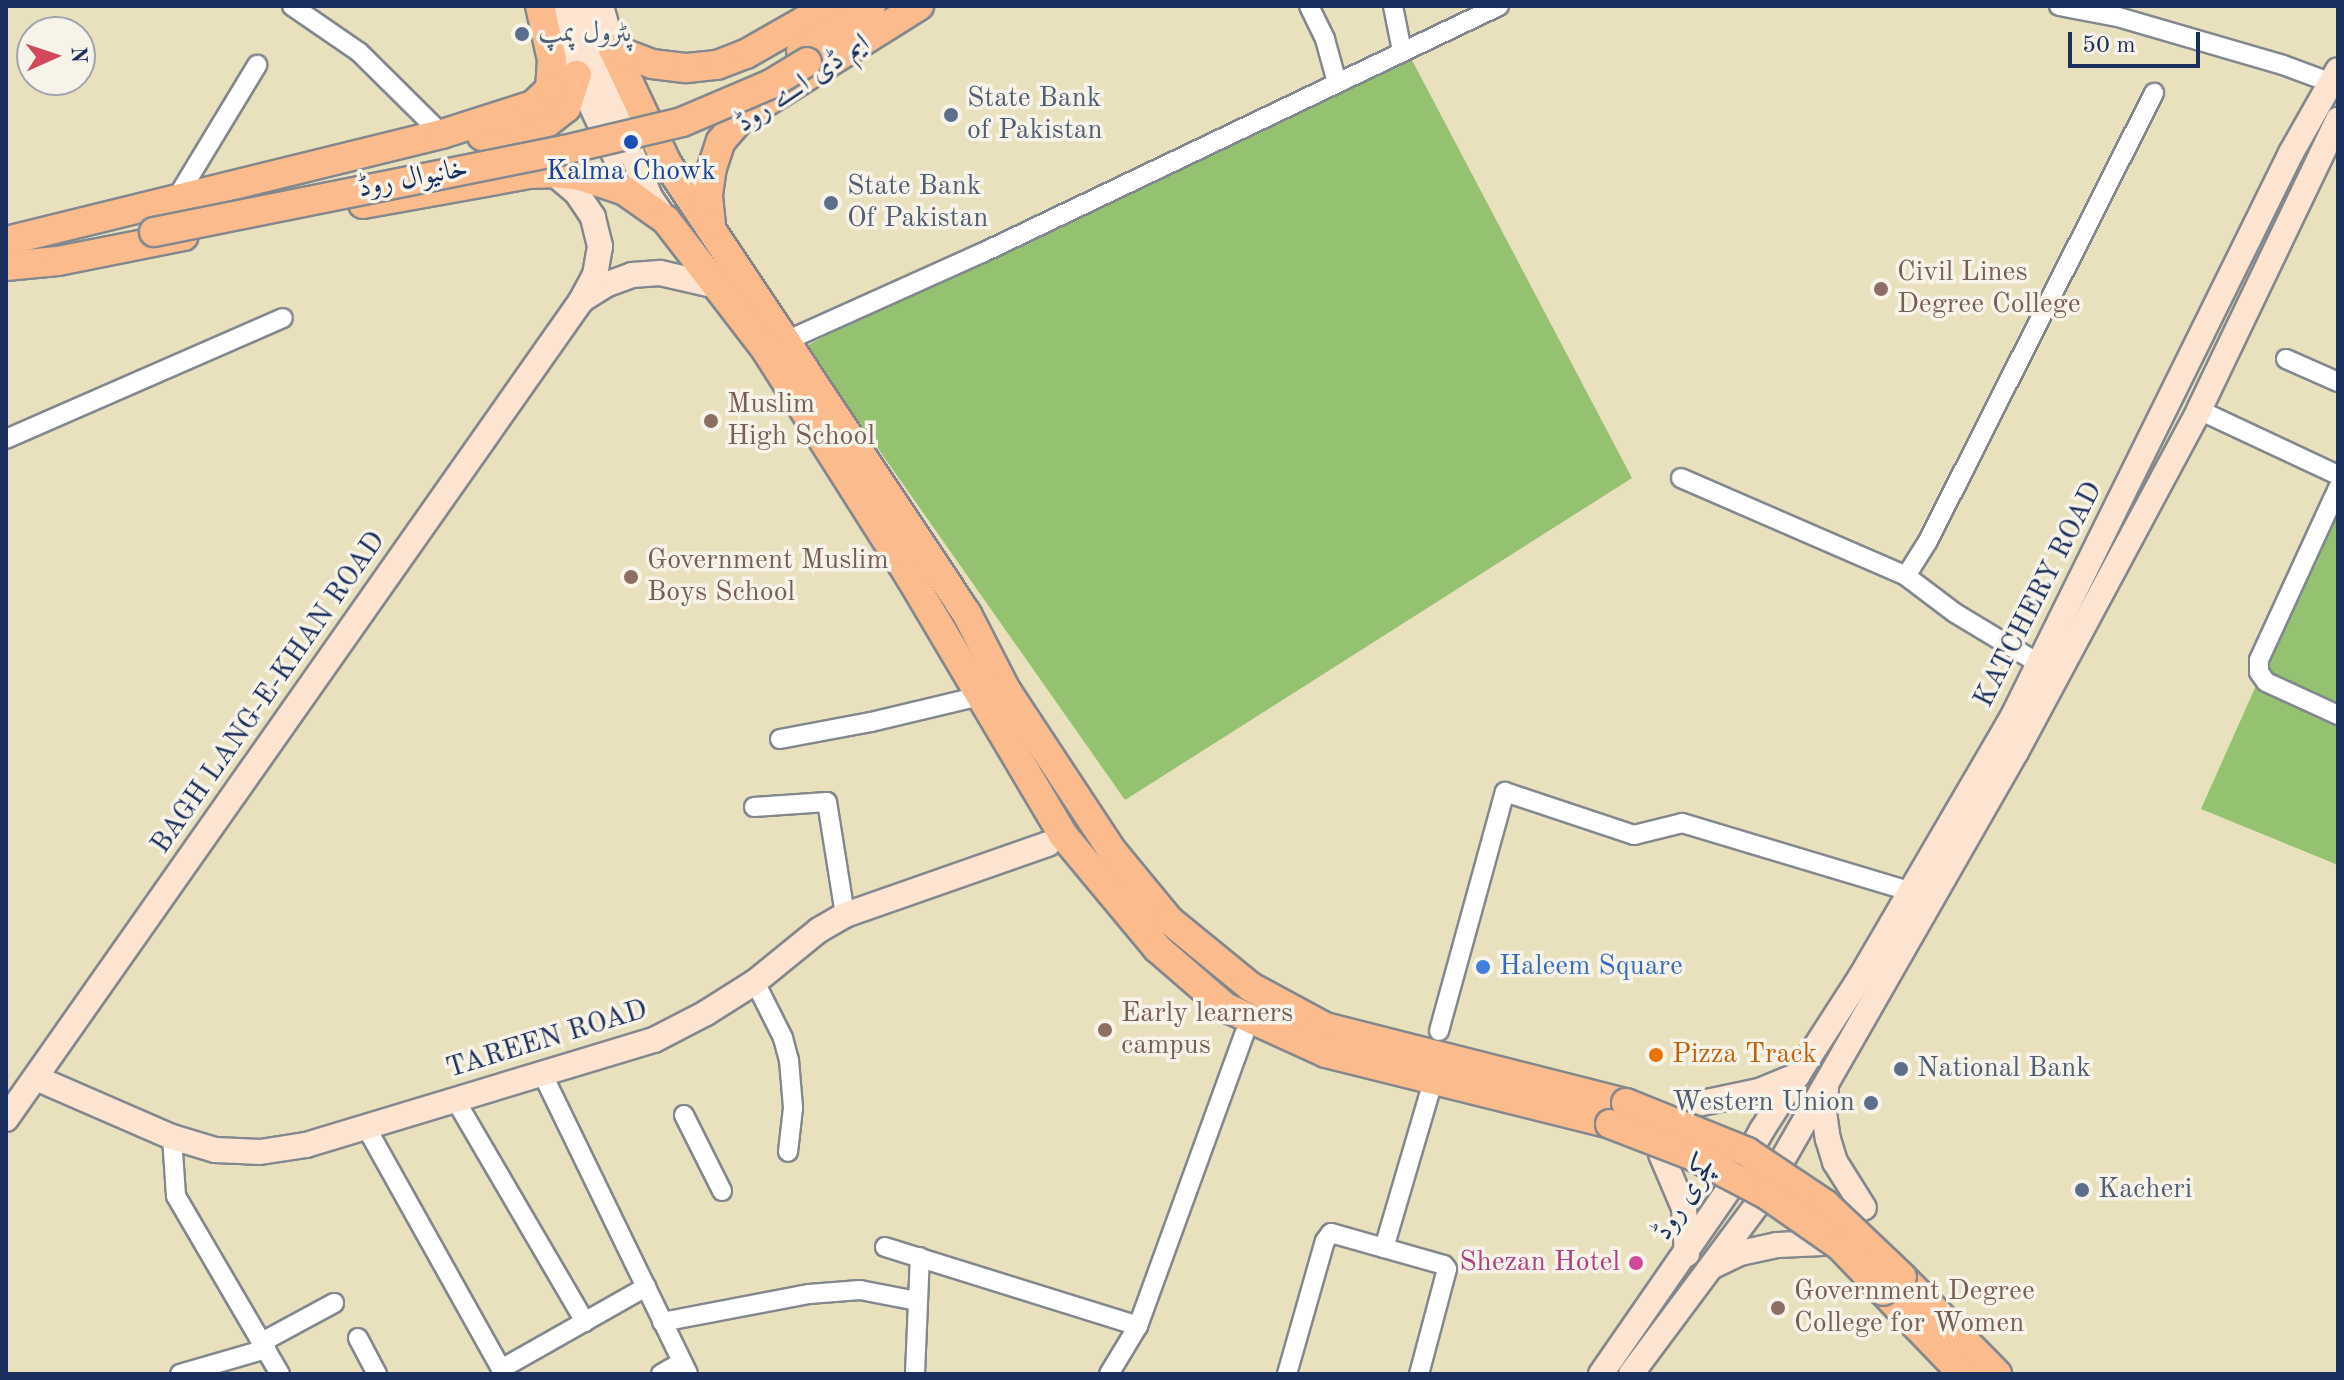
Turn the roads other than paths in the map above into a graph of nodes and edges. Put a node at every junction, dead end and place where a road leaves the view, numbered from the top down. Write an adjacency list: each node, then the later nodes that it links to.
1 (292, 6): 23 (street)
2 (540, 6): 23 (main road)
3 (577, 6): 28 (main road)
4 (601, 6): 14 (main road)
5 (830, 6): 14 (main road, ایم ڈی اے روڈ)
6 (871, 6): 16 (main road, ایم ڈی اے روڈ)
7 (891, 6): 16 (main road, ایم ڈی اے روڈ)
8 (919, 6): 30 (main road, ایم ڈی اے روڈ)
9 (1309, 6): 20 (street)
10 (1393, 6): 15 (street)
11 (1499, 6): 15 (street)
12 (2059, 6): 19 (street)
13 (557, 18): 18 (main road)
14 (613, 49): 30 (main road)
15 (1402, 51): 20 (street)
16 (804, 56): 29 (main road, خانیوال روڈ)
17 (257, 65): 27 (street)
18 (577, 75): 23 (main road); 28 (main road)
19 (2333, 76): 24 (main road, KATCHERY ROAD)
20 (1337, 83): 39 (street)
21 (2154, 93): 50 (street)
22 (2338, 120): 25 (main road, KATCHERY ROAD)
23 (442, 134): 27 (main road)
24 (2291, 153): 25 (main road); 38 (main road, KATCHERY ROAD)
25 (2319, 164): 40 (main road, KATCHERY ROAD)
26 (553, 173): 28 (main road); 34 (main road); 36 (main road)
27 (176, 199): 31 (main road)
28 (658, 209): 35 (main road)
29 (152, 226): 32 (main road, خانیوال روڈ); 33 (main road, خانیوال روڈ)
30 (711, 227): 39 (main road)
31 (6, 241)
32 (6, 252)
33 (6, 258)
34 (6, 266)
35 (721, 287): 36 (main road); 52 (main road)
36 (581, 301): 65 (main road, BAGH LANG-E-KHAN ROAD)
37 (283, 318): 44 (street)
38 (2207, 327): 40 (main road); 47 (main road, KATCHERY ROAD)
39 (788, 340): 70 (main road)
40 (2234, 340): 43 (main road, KATCHERY ROAD)
41 (2286, 359): 42 (street)
42 (2338, 382)
43 (2199, 410): 45 (street); 49 (main road, KATCHERY ROAD)
44 (6, 439)
45 (2338, 475)
46 (1681, 478): 50 (street)
47 (2129, 483): 49 (main road); 51 (main road, KATCHERY ROAD)
48 (2338, 488): 53 (street)
49 (2153, 494): 51 (main road, KATCHERY ROAD)
50 (1906, 576): 51 (street)
51 (2048, 669): 55 (main road, KATCHERY ROAD)
52 (980, 696): 54 (street); 70 (main road)
53 (2338, 715)
54 (780, 739)
55 (2006, 747): 58 (main road, KATCHERY ROAD); 66 (main road, KATCHERY ROAD)
56 (754, 807): 59 (street)
57 (1048, 844): 59 (main road, TAREEN ROAD)
58 (1909, 891): 61 (street); 64 (main road, KATCHERY ROAD)
59 (845, 915): 60 (main road, TAREEN ROAD)
60 (755, 982): 63 (main road, TAREEN ROAD); 77 (street)
61 (1439, 1031)
62 (1244, 1034): 92 (street)
63 (543, 1075): 68 (main road, TAREEN ROAD); 87 (street)
64 (1798, 1075): 69 (main road); 74 (main road, KATCHERY ROAD)
65 (36, 1078): 72 (main road, BAGH LANG-E-KHAN ROAD); 75 (main road, TAREEN ROAD)
66 (1827, 1079): 76 (main road, KATCHERY ROAD); 80 (main road)
67 (1430, 1092): 83 (street)
68 (456, 1101): 73 (main road, TAREEN ROAD); 90 (street)
69 (1702, 1103)
70 (1618, 1114): 106 (main road, bridge); 107 (main road, bridge)
71 (684, 1115): 79 (street)
72 (6, 1119)
73 (366, 1127): 75 (main road, TAREEN ROAD); 90 (street)
74 (1762, 1130): 84 (main road, کچری روڈ)
75 (172, 1137): 94 (street)
76 (1791, 1148): 86 (main road, کچری روڈ)
77 (788, 1152)
78 (1661, 1154): 84 (main road)
79 (722, 1191)
80 (1864, 1208)
81 (1823, 1243): 86 (main road)
82 (885, 1247): 85 (street)
83 (1384, 1248): 102 (street); 103 (street)
84 (1687, 1254): 104 (main road, کچری روڈ)
85 (920, 1257): 88 (street); 92 (street)
86 (1708, 1268): 105 (main road, کچری روڈ)
87 (646, 1287): 90 (street); 91 (street)
88 (917, 1301): 91 (street); 100 (street)
89 (334, 1303): 94 (street)
90 (585, 1322)
91 (662, 1322): 95 (street)
92 (1138, 1326): 101 (street)
93 (358, 1338): 98 (street)
94 (264, 1345): 96 (street); 97 (street)
95 (685, 1368): 99 (street)
96 (180, 1374)
97 (280, 1374)
98 (377, 1374)
99 (661, 1374)
100 (917, 1374)
101 (1109, 1374)
102 (1287, 1374)
103 (1419, 1374)
104 (1601, 1374)
105 (1631, 1374)
106 (1963, 1374)
107 (1997, 1374)

